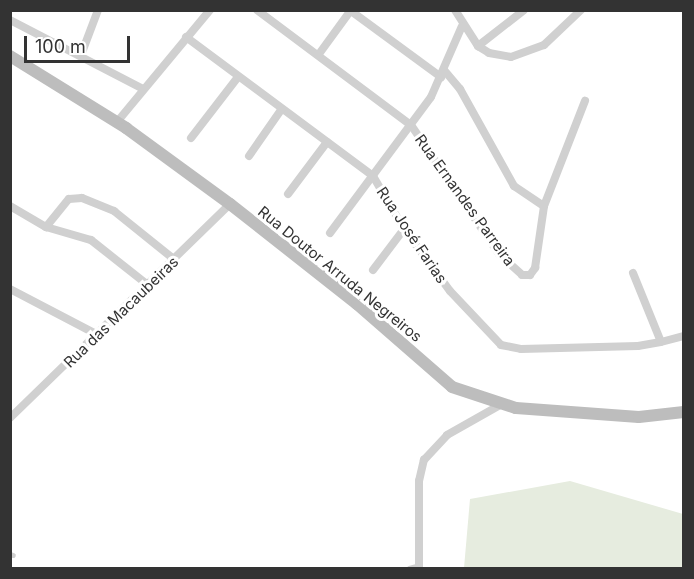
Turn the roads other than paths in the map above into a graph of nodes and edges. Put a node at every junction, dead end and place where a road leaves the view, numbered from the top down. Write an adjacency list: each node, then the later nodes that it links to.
1 (98, 10): 13 (street)
2 (210, 10): 10 (street)
3 (257, 10): 12 (street, Rua Ernandes Parreira)
4 (455, 10): 9 (street)
5 (524, 10): 11 (street)
6 (581, 10): 11 (street)
7 (351, 11): 12 (street); 15 (street)
8 (10, 20): 13 (street)
9 (462, 26): 11 (street); 15 (street)
10 (186, 37): 16 (street, Rua José Farias); 17 (street)
11 (478, 46)
12 (319, 54): 21 (street, Rua Ernandes Parreira)
13 (81, 55): 17 (street)
14 (10, 56): 20 (street, Rua Doutor Arruda Negreiros)
15 (443, 73): 21 (street); 29 (street)
16 (238, 77): 19 (street, Rua José Farias); 22 (street)
17 (143, 89): 20 (street)
18 (585, 100): 29 (street)
19 (281, 110): 23 (street, Rua José Farias); 24 (street)
20 (117, 122): 27 (street, Rua Doutor Arruda Negreiros)
21 (411, 125): 25 (street); 29 (street, Rua Ernandes Parreira)
22 (191, 138)
23 (327, 142): 25 (street, Rua José Farias); 26 (street)
24 (249, 156)
25 (373, 176): 31 (street, Rua José Farias); 32 (street)
26 (288, 194)
27 (230, 204): 33 (street, Rua das Macaubeiras); 41 (street, Rua Doutor Arruda Negreiros)
28 (10, 206): 30 (street)
29 (544, 206)
30 (46, 227): 33 (street); 36 (street)
31 (404, 229): 34 (street); 40 (street, Rua José Farias)
32 (330, 233)
33 (175, 260): 36 (street, Rua das Macaubeiras)
34 (373, 270)
35 (633, 273): 40 (street)
36 (148, 286): 38 (street, Rua das Macaubeiras)
37 (10, 289): 38 (street)
38 (98, 335): 43 (street, Rua das Macaubeiras)
39 (684, 336): 40 (street)
40 (661, 342)
41 (500, 405): 42 (street, Rua Doutor Arruda Negreiros); 44 (street)
42 (684, 412)
43 (10, 418)
44 (419, 567): 45 (lane)
45 (409, 568)

